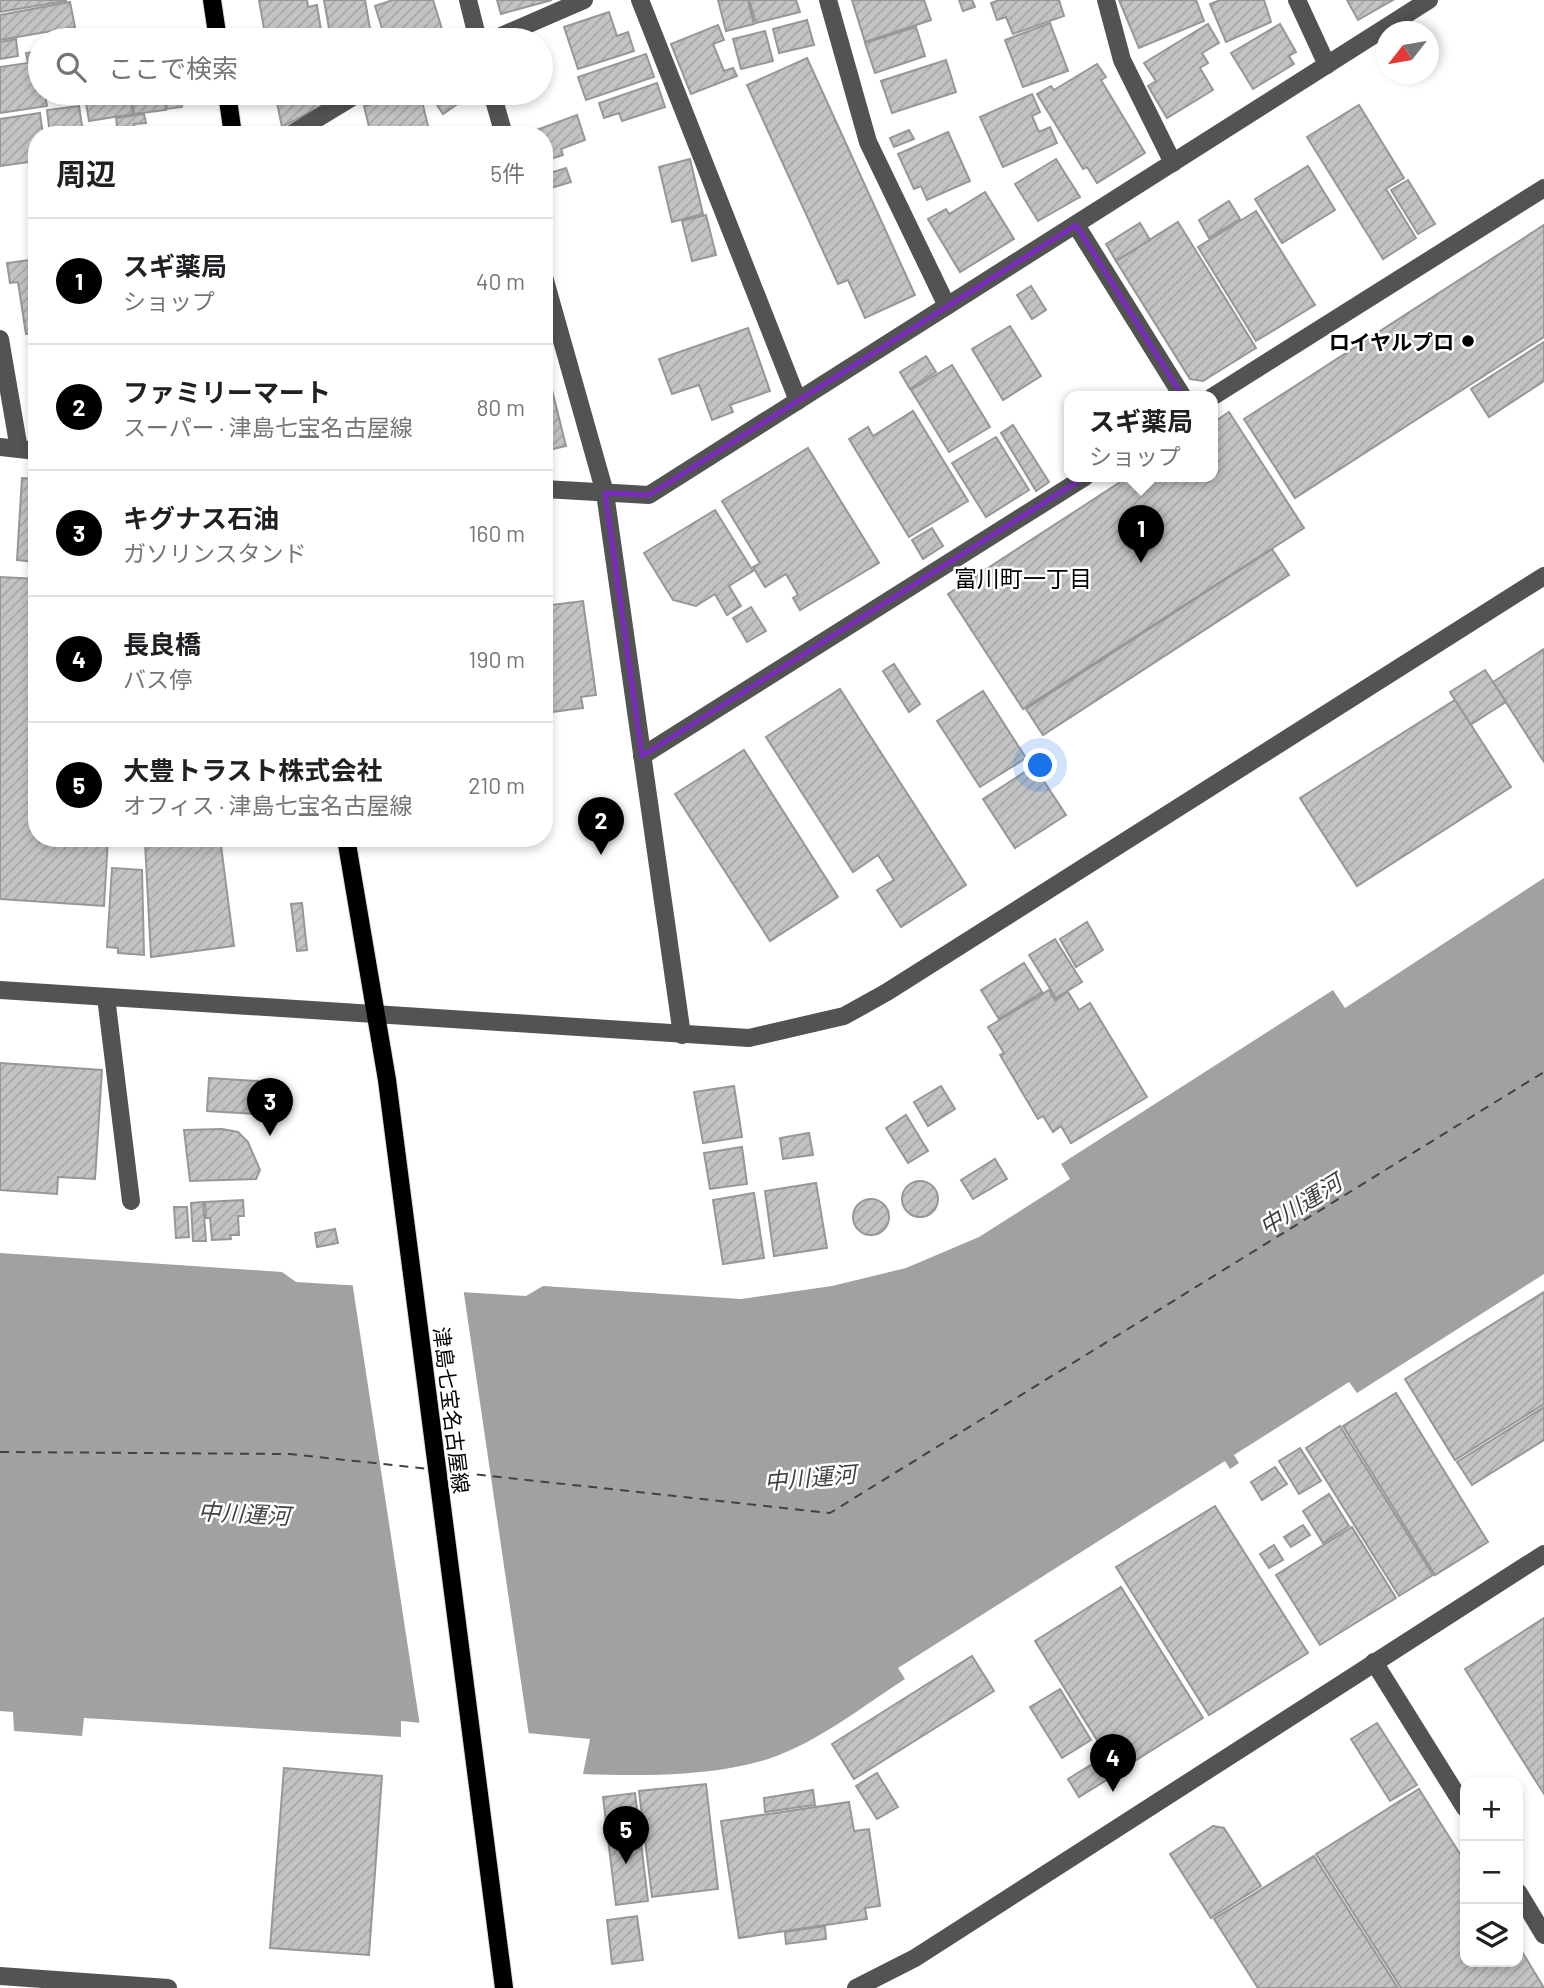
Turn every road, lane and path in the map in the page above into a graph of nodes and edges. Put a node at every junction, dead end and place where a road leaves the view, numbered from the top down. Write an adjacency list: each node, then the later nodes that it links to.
1 (212, 0): 9 (main road)
2 (468, 0): 10 (street)
3 (584, 0): 11 (street)
4 (640, 0): 27 (street)
5 (828, 0): 22 (street)
6 (1106, 0): 19 (street)
7 (1297, 0): 12 (street)
8 (1429, 0): 12 (street)
9 (216, 28)
10 (475, 28)
11 (520, 28)
12 (1327, 65): 19 (street)
13 (229, 105): 16 (main road)
14 (339, 105): 17 (street)
15 (495, 105): 18 (street)
16 (232, 126)
17 (305, 126)
18 (501, 126)
19 (1173, 163): 21 (street)
20 (1544, 188): 26 (street)
21 (1076, 225): 22 (street); 25 (street)
22 (947, 306): 27 (street)
23 (553, 309): 32 (street)
24 (0, 339): 29 (street)
25 (1179, 391)
26 (1218, 393)
27 (798, 401): 32 (street)
28 (0, 447): 29 (street)
29 (28, 450)
30 (1077, 482): 34 (street)
31 (553, 490): 32 (street)
32 (605, 493): 34 (street)
33 (1544, 576): 39 (street)
34 (642, 756): 39 (street)
35 (347, 847): 38 (main road, 津島七宝名古屋線)
36 (0, 990): 37 (street)
37 (106, 997): 38 (street); 40 (street)
38 (374, 1013): 39 (street); 49 (main road, 津島七宝名古屋線)
39 (682, 1035)
40 (131, 1201)
41 (1544, 1555): 42 (street)
42 (1374, 1662): 43 (street); 47 (street)
43 (1460, 1800)
44 (1523, 1900): 45 (street)
45 (1544, 1935)
46 (0, 1976): 48 (street)
47 (865, 1986)
48 (168, 1988)
49 (504, 1988)

